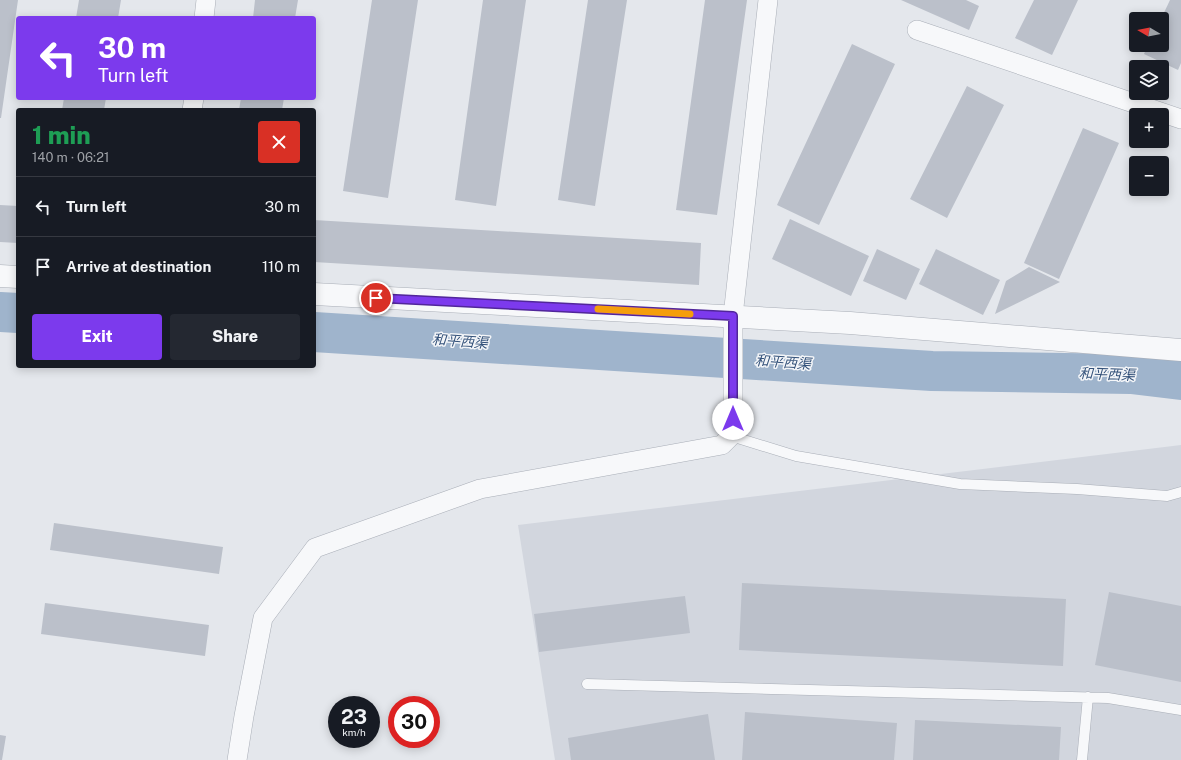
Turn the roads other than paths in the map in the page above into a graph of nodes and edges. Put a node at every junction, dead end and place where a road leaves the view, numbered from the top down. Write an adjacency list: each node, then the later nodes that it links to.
1 (206, 0): 3 (street)
2 (768, 0): 9 (street)
3 (204, 16)
4 (917, 30): 5 (street)
5 (1181, 119)
6 (0, 276): 7 (street)
7 (16, 277)
8 (316, 294): 9 (street)
9 (733, 317): 10 (street); 11 (street)
10 (1181, 350)
11 (732, 427): 12 (lane); 16 (street)
12 (1181, 492)
13 (587, 684): 14 (lane)
14 (1088, 697): 15 (lane); 17 (lane)
15 (1181, 710)
16 (236, 760)
17 (1082, 760)

